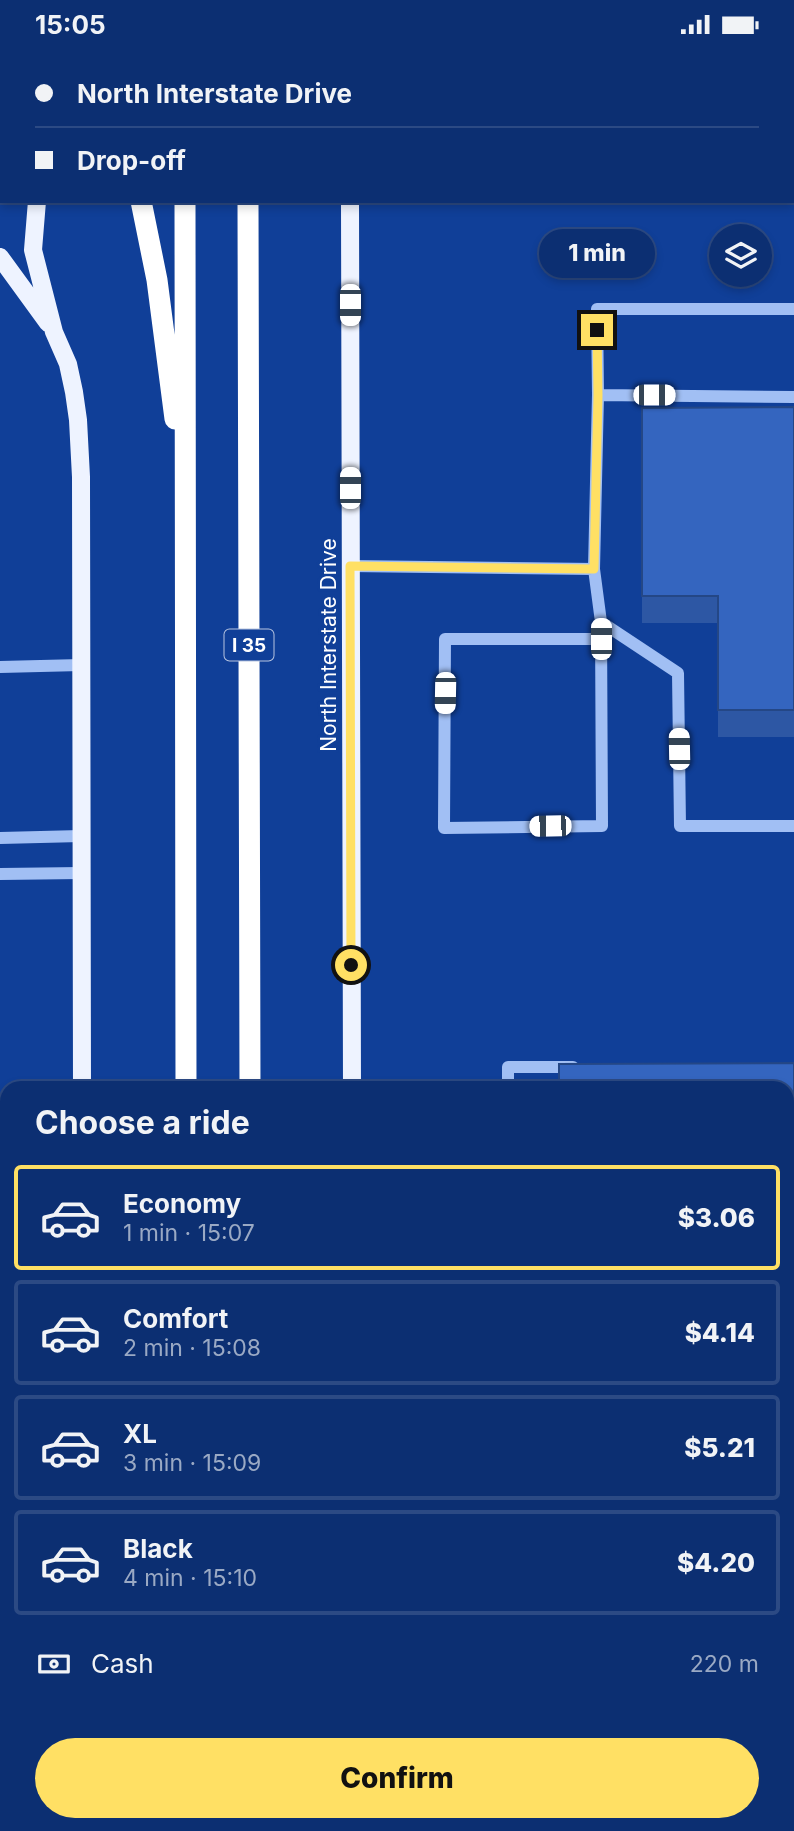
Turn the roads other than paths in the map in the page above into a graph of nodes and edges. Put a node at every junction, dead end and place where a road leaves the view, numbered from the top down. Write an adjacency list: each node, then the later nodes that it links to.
1 (37, 203): 8 (main road)
2 (141, 203): 11 (highway)
3 (185, 203): 11 (highway)
4 (248, 203): 26 (highway, I 35)
5 (350, 203): 12 (main road, North Interstate Drive)
6 (1, 262): 8 (main road)
7 (794, 309): 9 (street)
8 (54, 332): 16 (main road)
9 (598, 395): 10 (street); 13 (street)
10 (794, 397)
11 (186, 511): 25 (highway)
12 (350, 566): 13 (street); 27 (main road, North Interstate Drive)
13 (594, 569): 14 (street)
14 (601, 622): 15 (street); 18 (street)
15 (601, 639): 15 (street)
16 (81, 666): 17 (street); 19 (main road)
17 (0, 667)
18 (794, 826)
19 (81, 837): 20 (street); 21 (main road)
20 (0, 838)
21 (81, 873): 22 (street); 24 (main road)
22 (0, 874)
23 (590, 1067): 28 (street)
24 (82, 1081)
25 (186, 1081)
26 (250, 1081)
27 (352, 1081)
28 (508, 1081)

